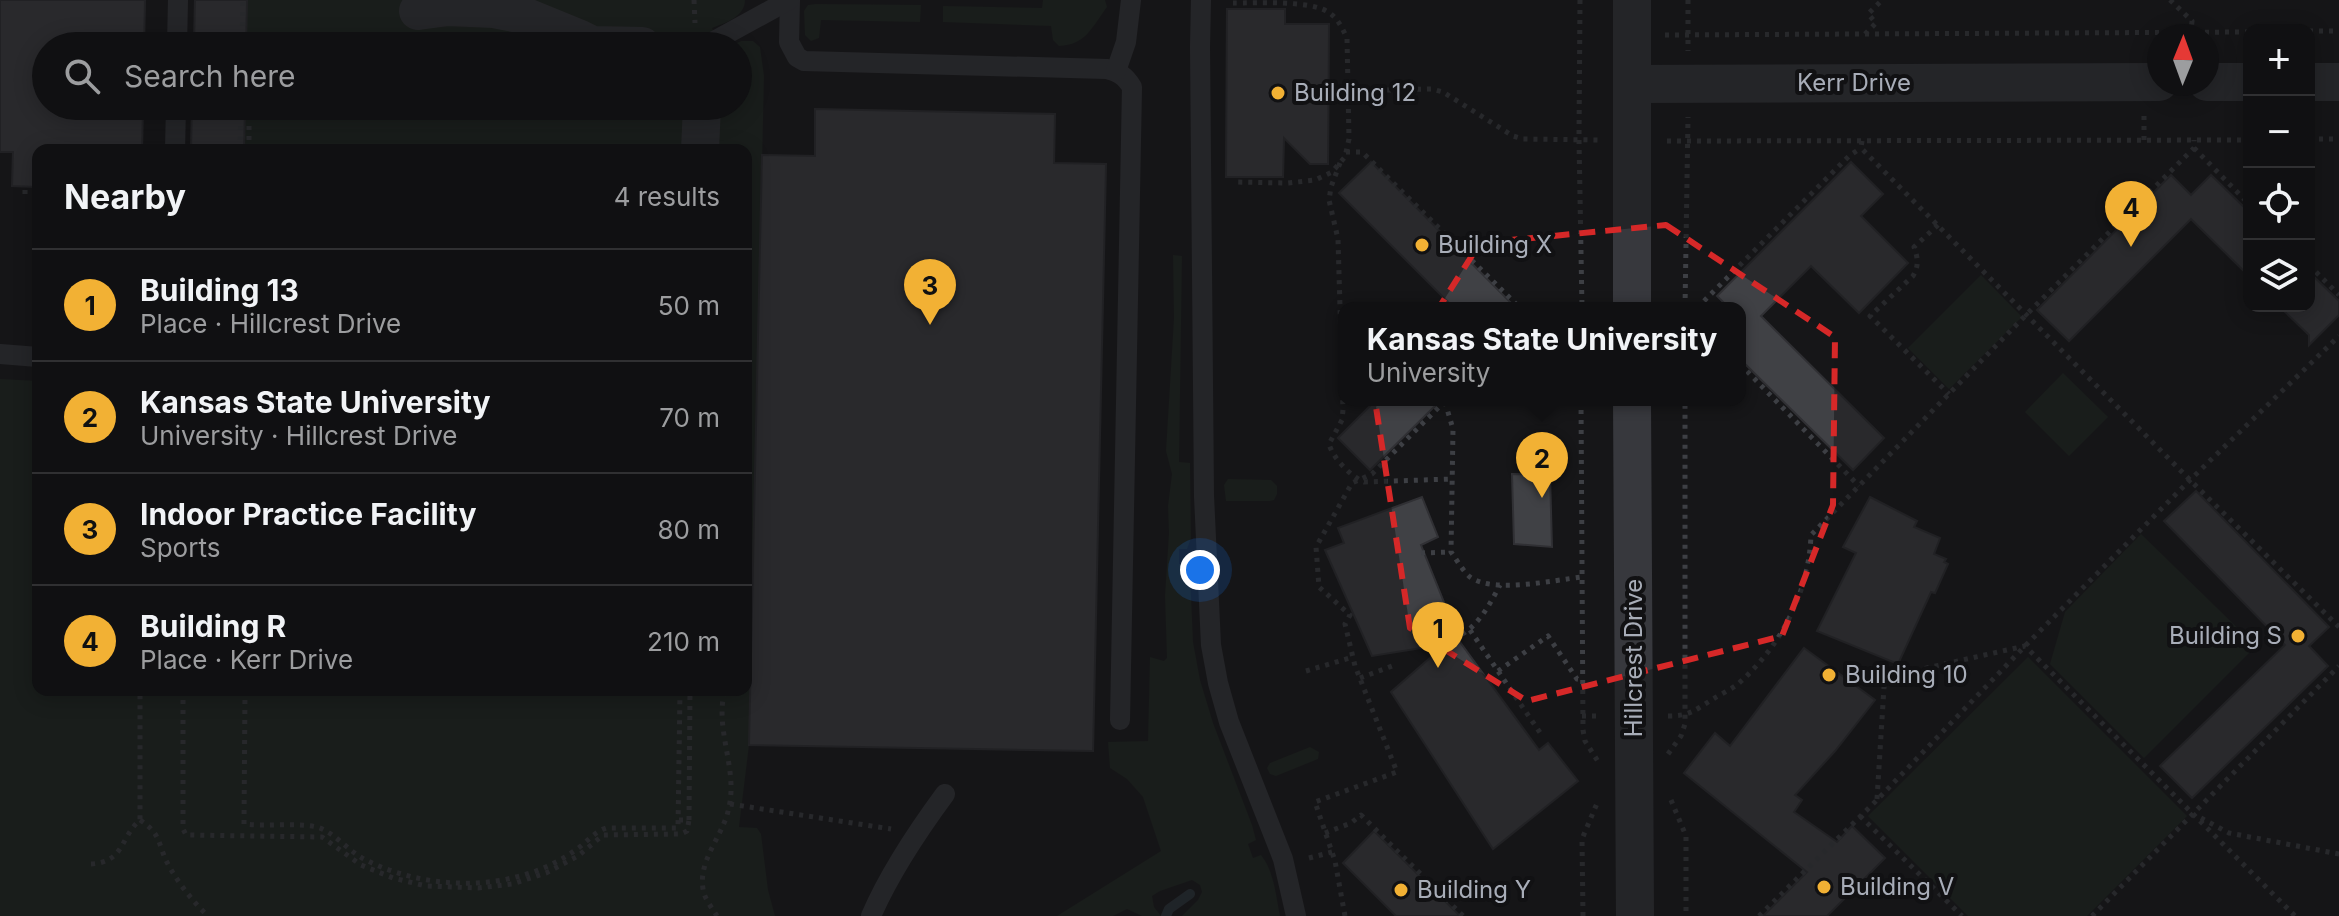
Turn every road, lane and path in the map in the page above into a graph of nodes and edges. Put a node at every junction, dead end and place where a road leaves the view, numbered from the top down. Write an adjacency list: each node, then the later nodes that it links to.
1 (178, 0): 17 (lane)
2 (243, 0): 18 (path)
3 (694, 0): 20 (path)
4 (790, 0): 21 (lane); 27 (lane)
5 (1131, 0): 27 (lane)
6 (1201, 0): 127 (lane)
7 (1580, 0): 40 (path)
8 (1688, 0): 26 (path)
9 (1882, 0): 25 (path)
10 (2170, 0): 14 (path)
11 (1233, 3): 35 (path)
12 (418, 11): 19 (street)
13 (1632, 17): 26 (path); 34 (street)
14 (2192, 24)
15 (2315, 31): 16 (path)
16 (2339, 31)
17 (177, 32)
18 (242, 32)
19 (561, 32)
20 (699, 32)
21 (714, 32)
22 (2243, 32): 24 (path)
23 (2147, 33): 25 (path)
24 (2219, 33)
25 (1865, 34): 26 (path)
26 (1688, 35): 33 (path)
27 (1116, 71): 106 (lane)
28 (2147, 82): 33 (street, Kerr Drive)
29 (2219, 82): 30 (street)
30 (2243, 82)
31 (2315, 82): 32 (street)
32 (2339, 82)
33 (1689, 83): 34 (street, Kerr Drive); 46 (path)
34 (1633, 84): 43 (street)
35 (1347, 91): 40 (path); 53 (path)
36 (176, 120): 47 (lane)
37 (241, 120): 48 (path)
38 (249, 120): 49 (path)
39 (701, 120): 50 (street)
40 (1579, 139): 43 (path); 62 (path)
41 (2315, 139): 42 (path)
42 (2339, 139)
43 (1630, 140): 46 (path); 63 (street)
44 (2194, 140): 45 (path); 51 (path); 52 (path)
45 (2243, 140)
46 (1688, 142): 51 (path); 64 (path)
47 (175, 144)
48 (240, 144)
49 (249, 144)
50 (700, 144)
51 (1862, 144): 57 (path); 65 (path)
52 (2194, 148): 56 (path); 66 (path)
53 (1346, 152): 54 (path); 61 (path)
54 (1340, 163): 55 (path); 60 (path)
55 (1233, 182)
56 (2243, 198)
57 (1938, 225): 66 (path); 71 (path)
58 (2315, 271): 59 (path)
59 (2339, 295)
60 (1340, 302)
61 (1514, 302)
62 (1582, 302)
63 (1632, 302)
64 (1685, 302)
65 (1703, 302)
66 (2026, 315): 71 (path); 82 (path)
67 (2339, 336): 82 (path)
68 (0, 354): 69 (lane)
69 (32, 357)
70 (1746, 370): 83 (path)
71 (1949, 394): 83 (path)
72 (1343, 406): 81 (path)
73 (1441, 406): 81 (path)
74 (1447, 406): 80 (path)
75 (1581, 406): 86 (path)
76 (1632, 406): 131 (street, Hillcrest Drive)
77 (1685, 406): 105 (path)
78 (752, 444): 79 (path)
79 (756, 444)
80 (1452, 479): 81 (path); 84 (path)
81 (1357, 480): 92 (path)
82 (2190, 480): 88 (path); 91 (path)
83 (1859, 486): 105 (path)
84 (1451, 552): 85 (path); 87 (path)
85 (1421, 553)
86 (1582, 577): 87 (path); 98 (path)
87 (1500, 585): 89 (path)
88 (2339, 627)
89 (1470, 630): 90 (path); 96 (path)
90 (1462, 634)
91 (2025, 646): 113 (path); 113 (path); 115 (path)
92 (1353, 657): 95 (path); 97 (path)
93 (1392, 666): 97 (path)
94 (2339, 666): 115 (path)
95 (1306, 671)
96 (1498, 671): 98 (path); 107 (path)
97 (1360, 678): 121 (path)
98 (1583, 680): 109 (path)
99 (140, 696): 117 (path)
100 (183, 696): 119 (path)
101 (245, 696): 118 (path)
102 (680, 696): 118 (path)
103 (690, 696): 119 (path)
104 (724, 696): 114 (path)
105 (1685, 716): 108 (path)
106 (1120, 720)
107 (1543, 737)
108 (1667, 756)
109 (1606, 774)
110 (1604, 788): 130 (path)
111 (945, 794): 120 (lane)
112 (1668, 795): 132 (path)
113 (1877, 800): 116 (path)
114 (730, 804): 120 (path); 125 (path)
115 (2194, 815): 122 (path); 135 (path); 136 (path)
116 (1860, 816): 133 (path); 134 (path)
117 (140, 820): 123 (path); 124 (path)
118 (679, 820): 119 (path)
119 (689, 820)
120 (916, 833): 126 (lane)
121 (1325, 833): 128 (path); 129 (path)
122 (2339, 854)
123 (91, 864)
124 (208, 916)
125 (717, 916)
126 (871, 916)
127 (1296, 916)
128 (1345, 916)
129 (1463, 916)
130 (1583, 916)
131 (1635, 916)
132 (1686, 916)
133 (1759, 916)
134 (1962, 916)
135 (2092, 916)
136 (2295, 916)

